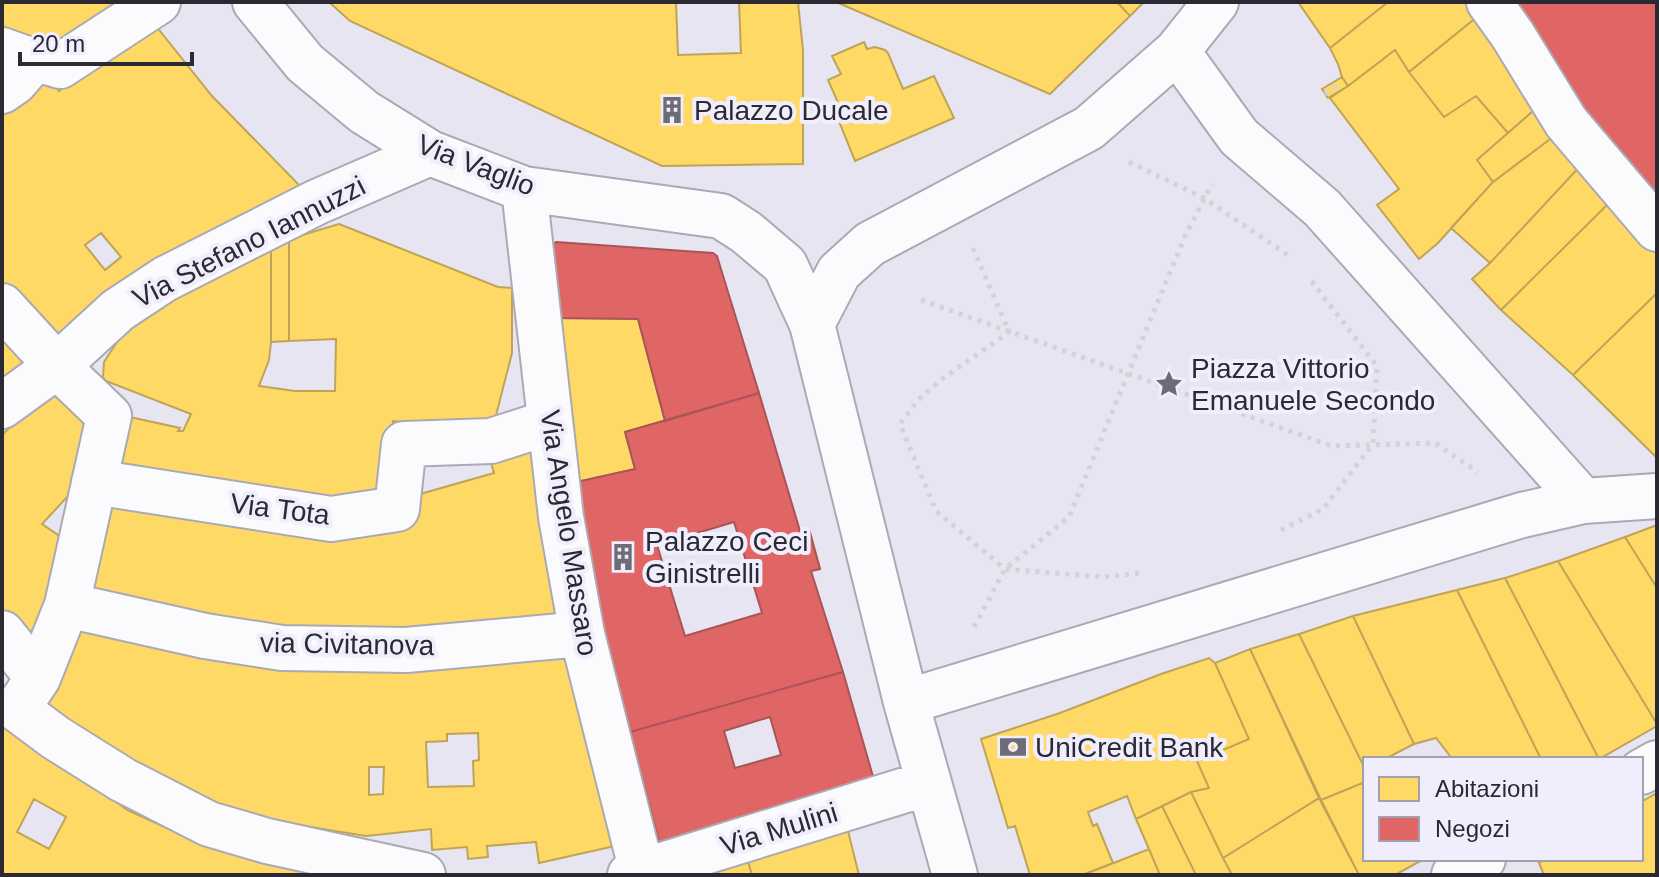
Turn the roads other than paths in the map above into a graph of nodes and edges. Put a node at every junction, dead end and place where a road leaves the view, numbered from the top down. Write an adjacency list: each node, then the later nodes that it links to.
1 (158, 2): 6 (street)
2 (255, 2): 8 (street, Via Vaglio)
3 (1216, 2): 5 (street)
4 (1489, 2): 10 (street)
5 (1177, 51): 12 (street); 18 (street)
6 (18, 55): 7 (street)
7 (2, 91)
8 (430, 153): 9 (street, Via Vaglio); 13 (street, Via Stefano Iannuzzi)
9 (524, 189): 12 (street, Via Vaglio); 15 (street, Via Angelo Massaro)
10 (1657, 229)
11 (2, 306): 13 (street)
12 (812, 324): 23 (street)
13 (57, 366): 14 (street, Via Stefano Iannuzzi); 16 (street)
14 (2, 406)
15 (550, 422): 16 (street, Via Tota); 21 (street, Via Angelo Massaro)
16 (94, 482): 19 (street)
17 (1657, 496): 18 (street)
18 (1583, 501): 23 (street)
19 (67, 605): 21 (street, via Civitanova); 22 (street)
20 (2, 633): 22 (street)
21 (582, 634): 26 (street, Via Angelo Massaro)
22 (28, 693): 27 (street)
23 (906, 702): 24 (street)
24 (928, 783): 26 (street, Via Mulini); 28 (street)
25 (1479, 861): 29 (street)
26 (636, 874)
27 (423, 875)
28 (955, 875)
29 (1454, 875)

